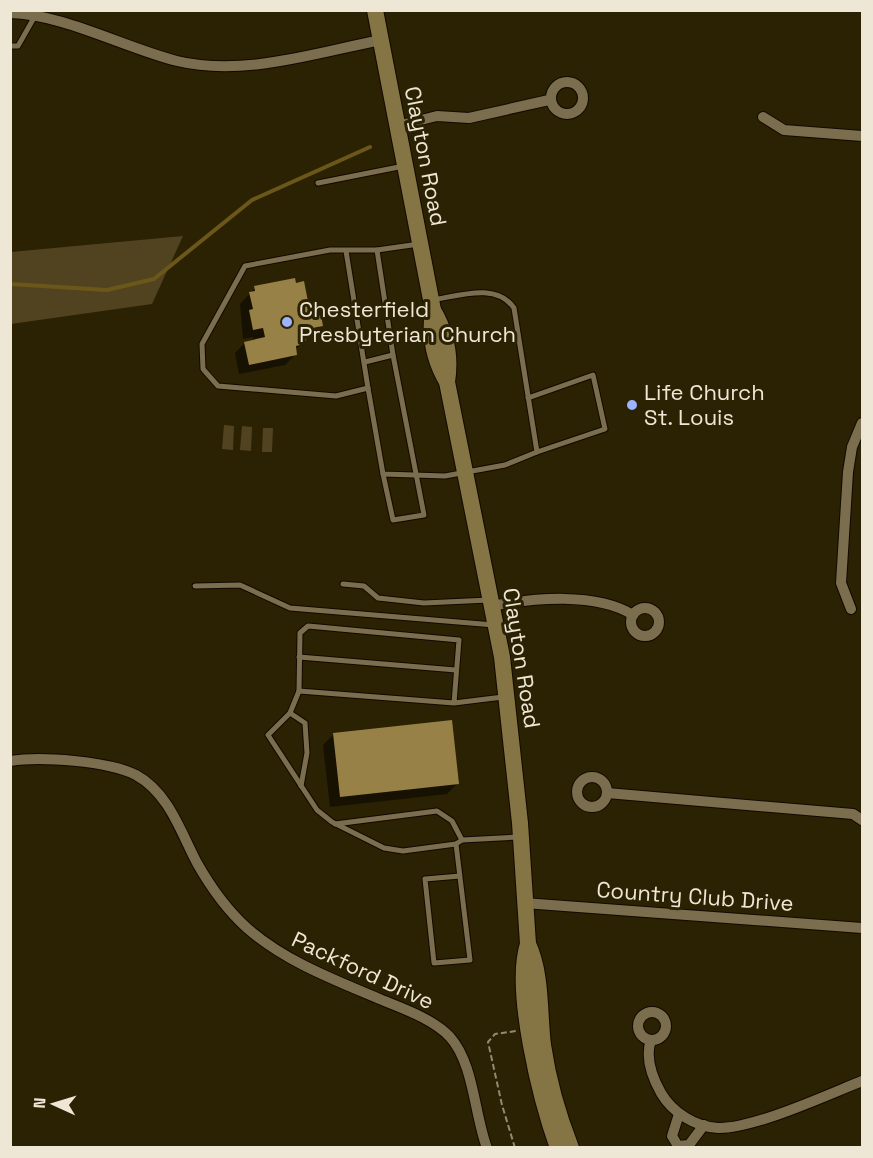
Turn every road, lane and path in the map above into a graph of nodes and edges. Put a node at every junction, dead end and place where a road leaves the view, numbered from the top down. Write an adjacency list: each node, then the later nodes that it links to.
1 (375, 10): 4 (main road, Clayton Road)
2 (10, 13): 3 (street)
3 (35, 15): 4 (street); 5 (lane)
4 (381, 40): 8 (main road, Clayton Road)
5 (10, 46)
6 (549, 100): 8 (street)
7 (763, 117): 9 (street)
8 (397, 126): 10 (main road, Clayton Road)
9 (862, 136)
10 (405, 166): 11 (lane); 12 (main road, Clayton Road)
11 (318, 183)
12 (420, 244): 14 (lane); 15 (main road, Clayton Road)
13 (346, 250): 14 (lane); 17 (lane); 18 (lane)
14 (377, 250): 16 (lane)
15 (432, 305): 19 (lane); 22 (main road, Clayton Road)
16 (393, 355): 17 (lane); 24 (lane)
17 (365, 362): 18 (lane)
18 (368, 388): 23 (lane)
19 (528, 398): 21 (lane); 21 (lane)
20 (862, 423): 28 (street)
21 (537, 452): 22 (lane)
22 (465, 472): 24 (lane); 27 (main road, Clayton Road)
23 (383, 474): 24 (lane); 24 (lane)
24 (418, 475)
25 (343, 584): 27 (lane)
26 (195, 586): 30 (lane)
27 (491, 603): 29 (street); 30 (main road, Clayton Road)
28 (851, 609)
29 (633, 615)
30 (495, 626): 34 (main road, Clayton Road)
31 (298, 657): 32 (lane); 32 (lane); 33 (lane)
32 (456, 670): 35 (lane)
33 (299, 692): 35 (lane); 36 (lane)
34 (507, 697): 35 (lane); 42 (main road, Clayton Road)
35 (454, 703)
36 (291, 713): 38 (lane); 38 (lane)
37 (10, 761): 53 (street, Packford Drive)
38 (302, 786): 41 (lane)
39 (607, 793): 40 (street)
40 (862, 820)
41 (335, 824): 43 (lane); 43 (lane)
42 (521, 837): 43 (lane); 45 (main road, Clayton Road)
43 (459, 842): 44 (lane)
44 (460, 876): 44 (lane)
45 (524, 903): 46 (street, Country Club Drive); 47 (main road, Clayton Road)
46 (862, 928)
47 (528, 944): 55 (main road, Clayton Road); 56 (main road, Clayton Road)
48 (519, 1030): 54 (path)
49 (651, 1040): 51 (street)
50 (862, 1081): 52 (street)
51 (679, 1114): 52 (street); 52 (street)
52 (704, 1125)
53 (487, 1148)
54 (515, 1148)
55 (558, 1148)
56 (571, 1148)

